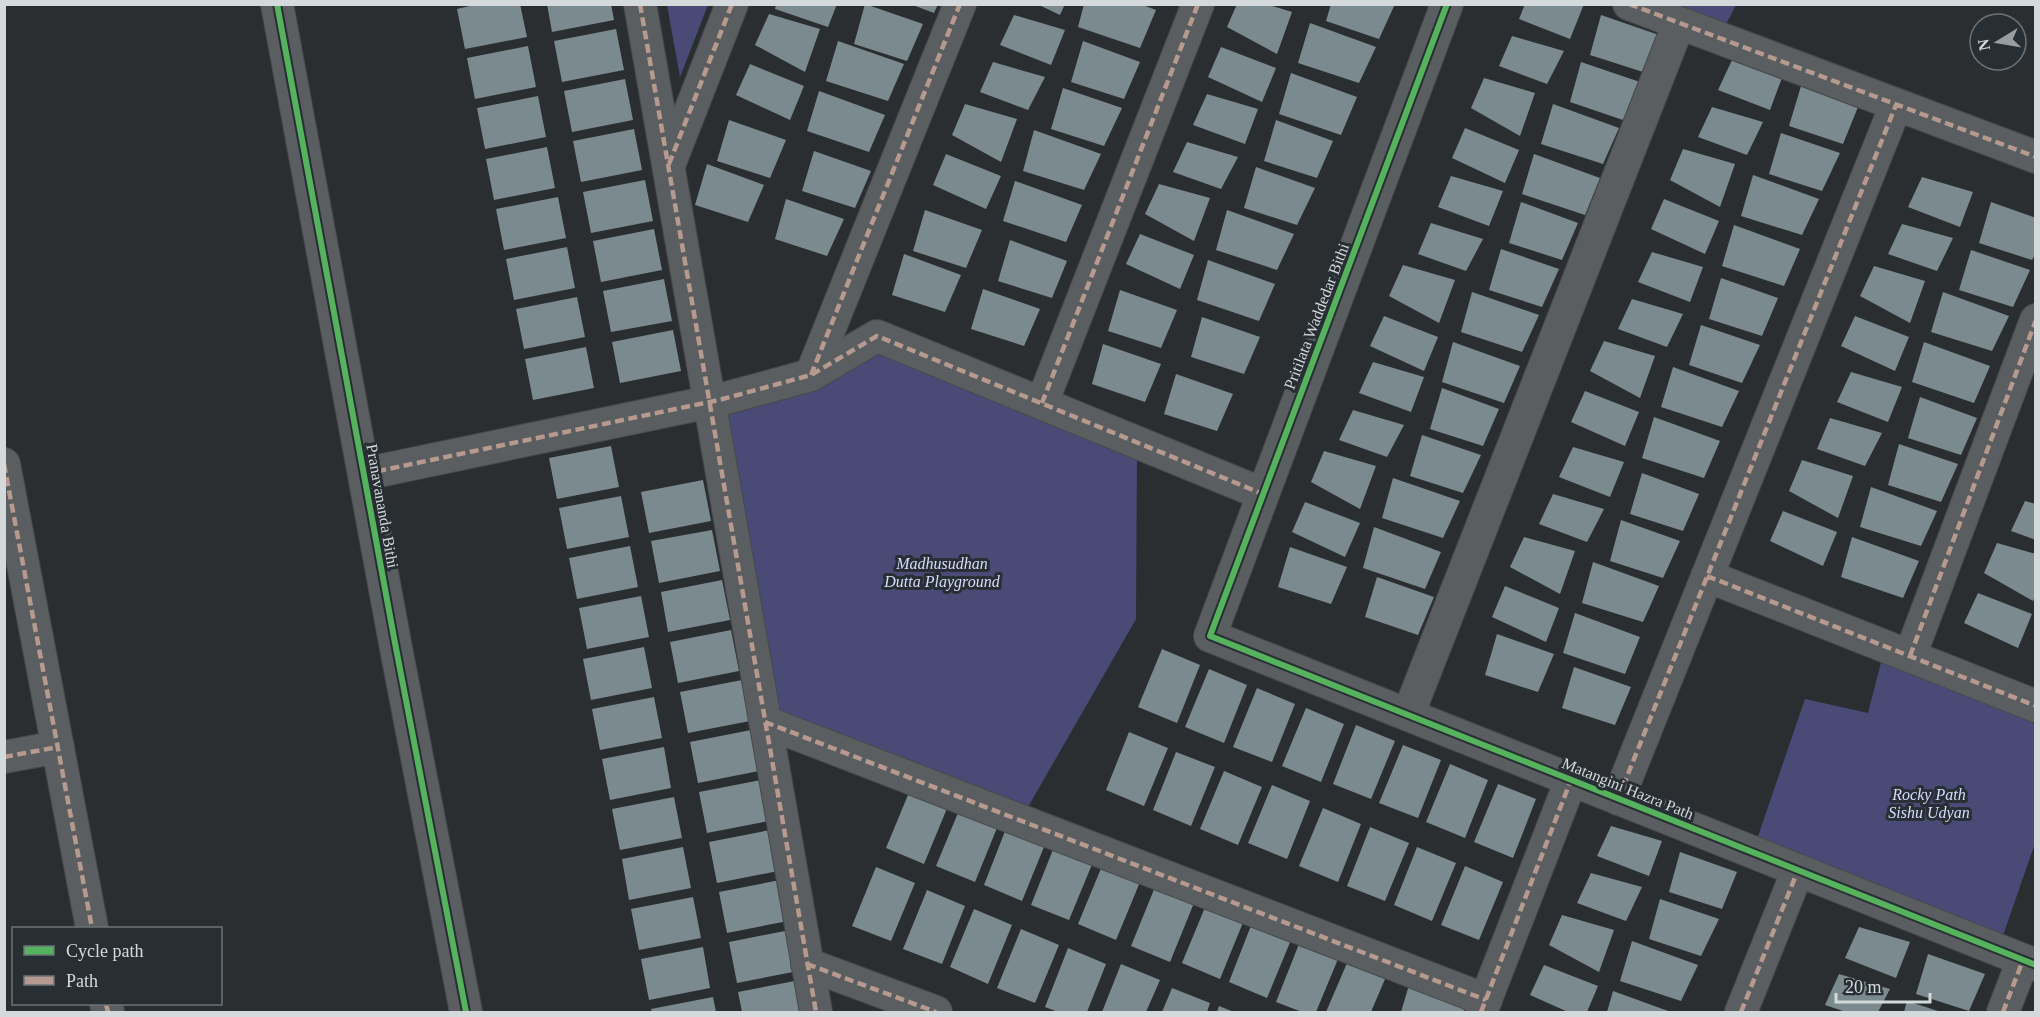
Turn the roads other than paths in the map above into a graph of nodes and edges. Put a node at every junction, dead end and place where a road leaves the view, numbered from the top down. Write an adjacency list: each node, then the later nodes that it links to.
1 (277, 4): 17 (street, Pranavananda Bithi)
2 (640, 4): 11 (street)
3 (732, 4): 11 (street)
4 (960, 4): 13 (street)
5 (1198, 4): 15 (street)
6 (1447, 4): 18 (street, Pritilata Waddedar Bithi)
7 (1629, 4): 8 (street)
8 (1679, 23): 9 (street); 23 (street)
9 (1896, 105): 10 (street); 19 (street)
10 (2036, 157)
11 (669, 165): 14 (street)
12 (2036, 320): 21 (street)
13 (811, 375): 14 (street); 15 (street)
14 (710, 402): 17 (street); 24 (street)
15 (1042, 403): 18 (street)
16 (4, 464): 25 (street)
17 (364, 474): 34 (street, Pranavananda Bithi)
18 (1263, 494): 20 (street, Pritilata Waddedar Bithi)
19 (1707, 576): 21 (street); 28 (street)
20 (1210, 636): 23 (street, Matangini Hazra Path)
21 (1910, 656): 22 (street)
22 (2036, 706)
23 (1408, 715): 27 (street, Matangini Hazra Path)
24 (765, 722): 32 (street); 33 (street)
25 (58, 747): 26 (street); 30 (street)
26 (4, 757)
27 (1572, 780): 28 (street, Matangini Hazra Path); 33 (street)
28 (1618, 798): 29 (street, Matangini Hazra Path)
29 (1798, 870): 31 (street, Matangini Hazra Path); 37 (street)
30 (92, 927)
31 (2029, 962): 38 (street)
32 (807, 964): 35 (street); 36 (street)
33 (1484, 1006)
34 (466, 1012)
35 (816, 1012)
36 (936, 1012)
37 (1741, 1012)
38 (2003, 1012)

